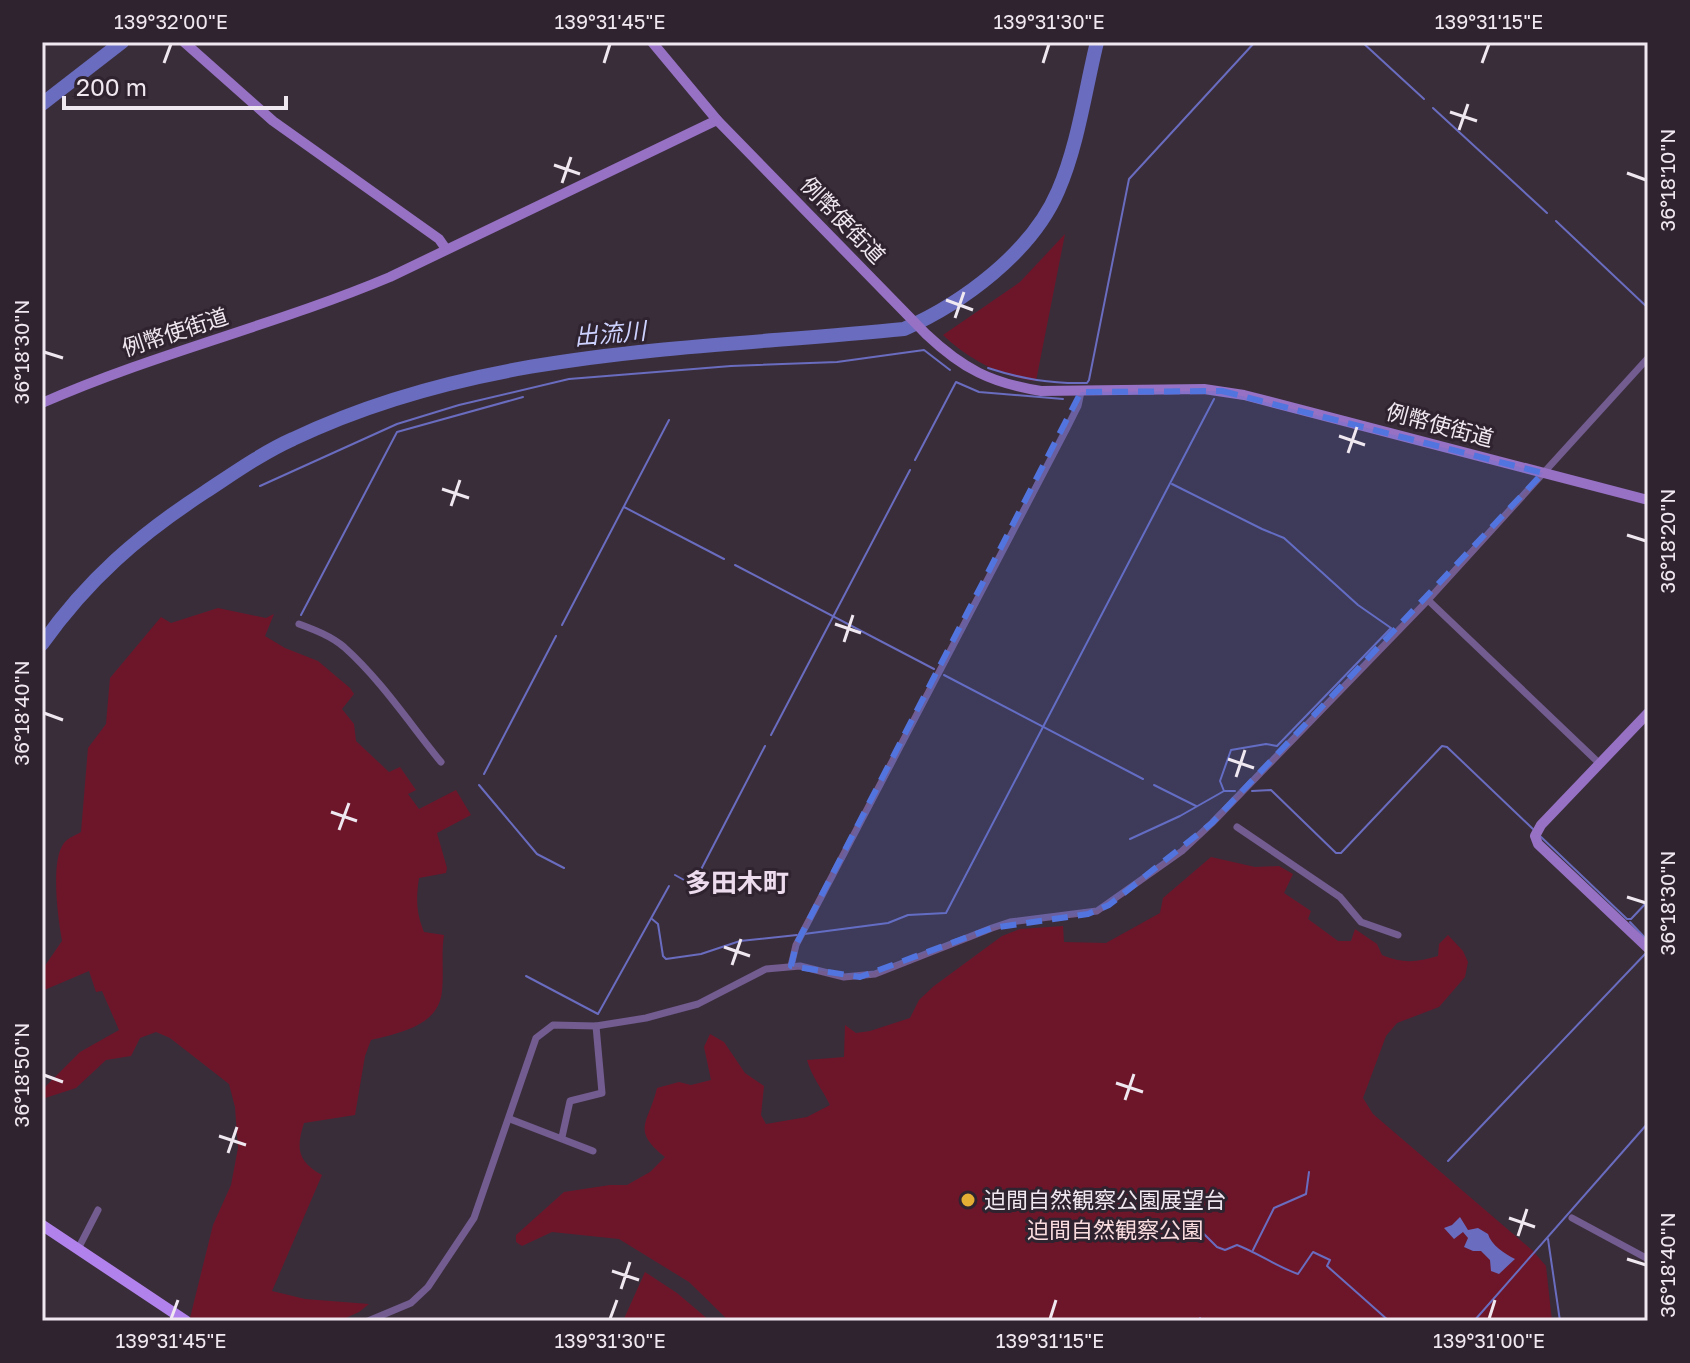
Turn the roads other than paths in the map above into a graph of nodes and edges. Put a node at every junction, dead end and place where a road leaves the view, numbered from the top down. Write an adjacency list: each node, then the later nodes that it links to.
1 (184, 42): 4 (street)
2 (652, 42): 3 (street)
3 (717, 120): 4 (street, 例幣使街道); 6 (street, 例幣使街道)
4 (446, 249): 7 (street, 例幣使街道)
5 (1648, 358): 8 (street)
6 (1081, 392): 8 (street, 例幣使街道); 18 (street)
7 (42, 403)
8 (1543, 473): 9 (street, 例幣使街道); 10 (street)
9 (1648, 500)
10 (1428, 600): 14 (street); 18 (street)
11 (299, 624): 13 (street)
12 (1648, 713): 14 (street)
13 (441, 762)
14 (1600, 764): 17 (street)
15 (1237, 827): 16 (street)
16 (1398, 935)
17 (1648, 948)
18 (791, 966): 19 (street)
19 (596, 1026): 20 (street); 21 (street)
20 (510, 1119): 21 (street); 29 (street)
21 (562, 1137): 22 (street)
22 (593, 1151)
23 (98, 1210): 26 (street)
24 (1572, 1218): 27 (street)
25 (42, 1225): 26 (main road)
26 (78, 1249): 28 (main road)
27 (1648, 1259)
28 (186, 1321)
29 (368, 1321)

